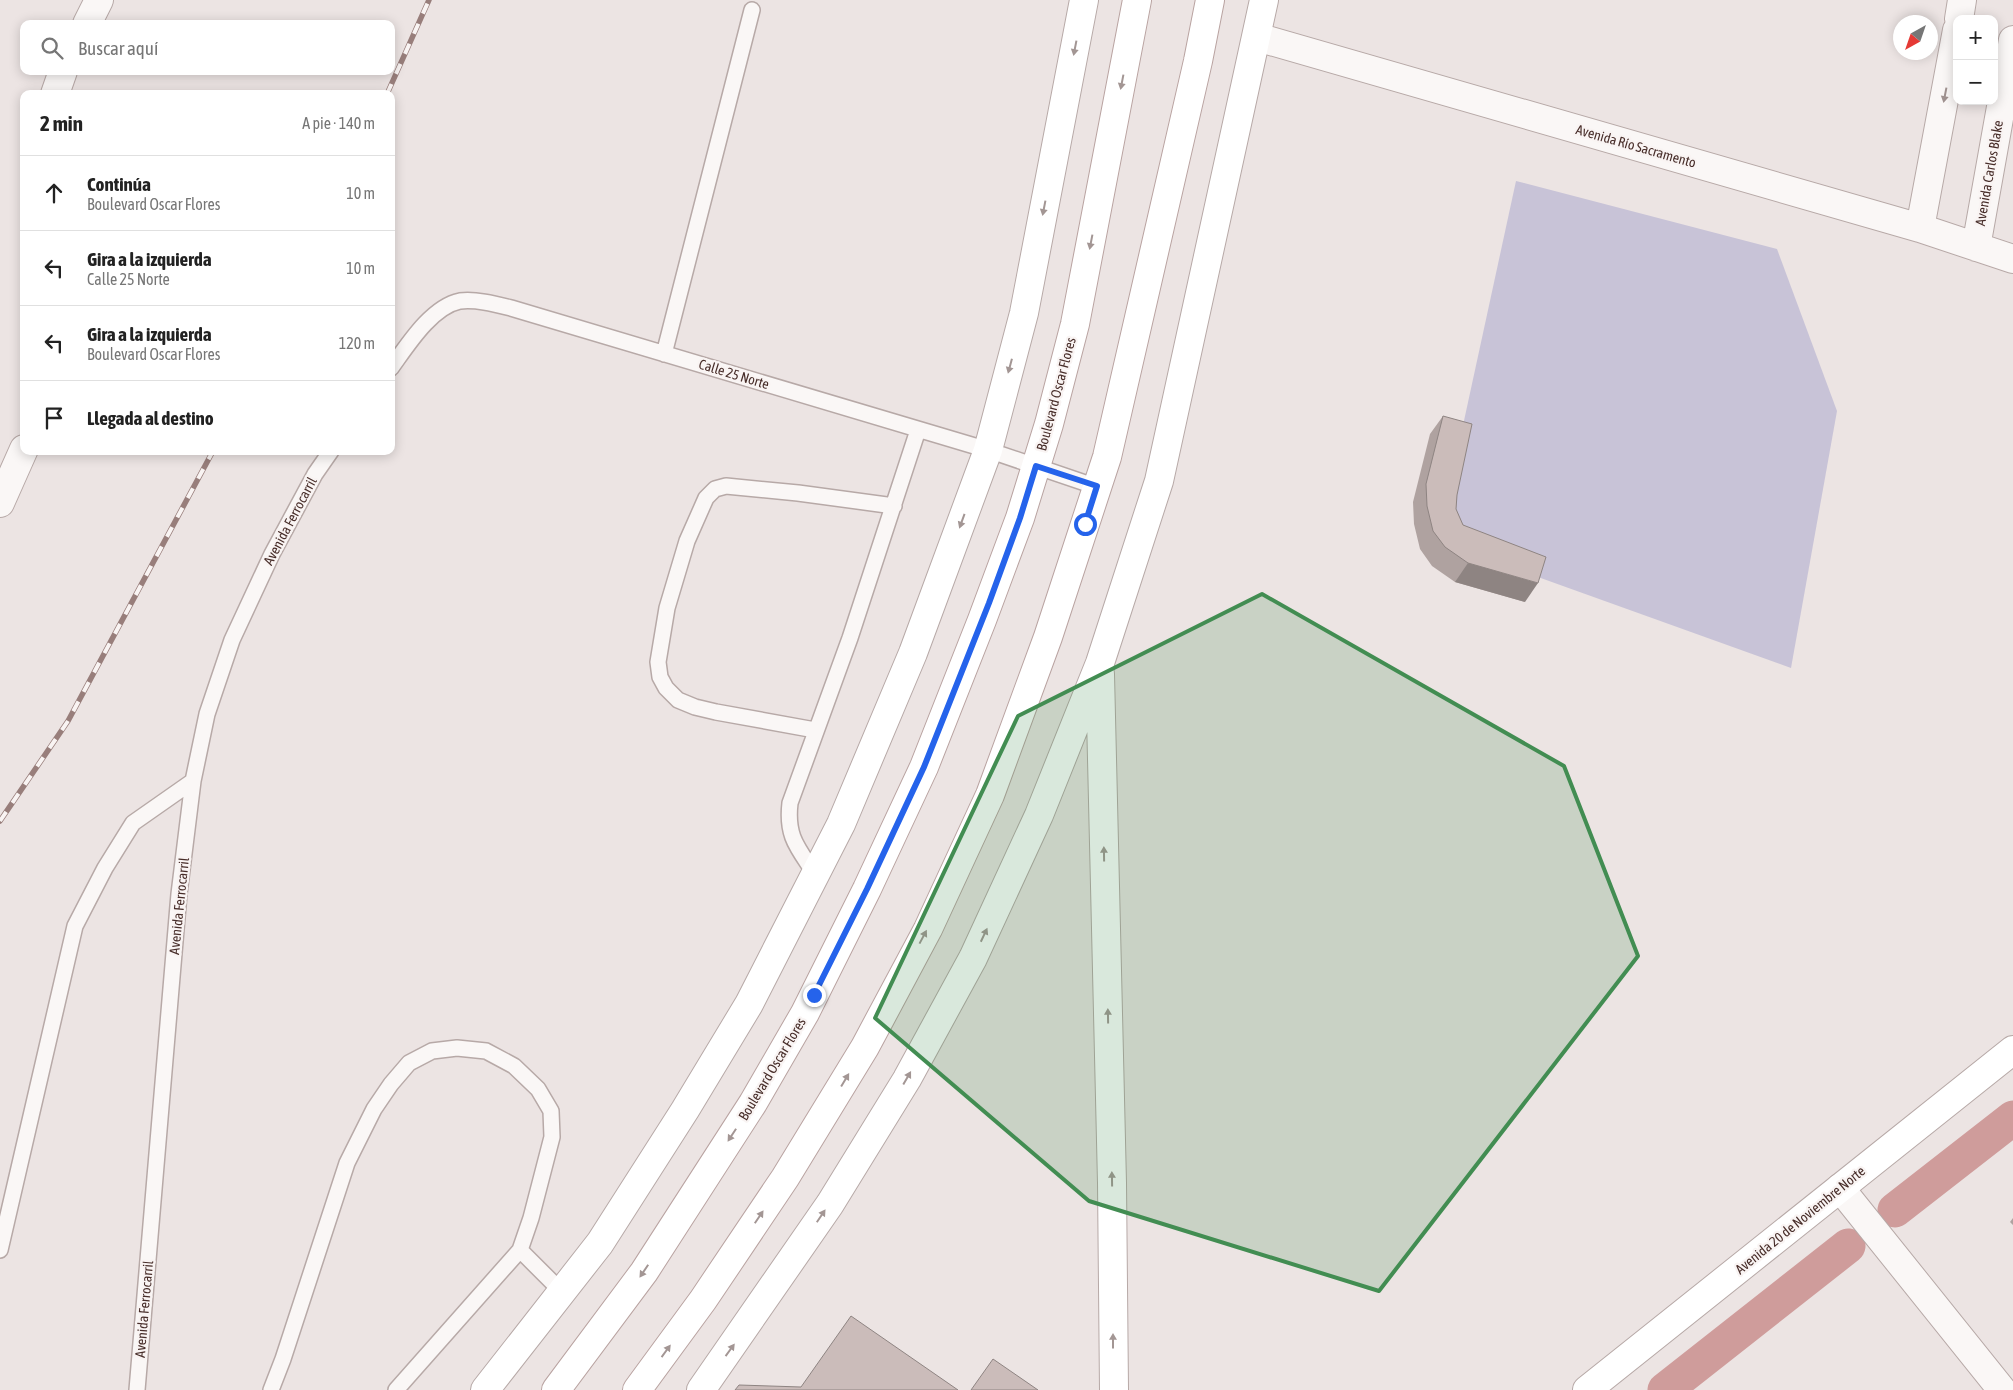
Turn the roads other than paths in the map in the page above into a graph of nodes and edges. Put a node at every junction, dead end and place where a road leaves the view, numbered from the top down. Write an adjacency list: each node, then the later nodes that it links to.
1 (99, 0): 9 (street)
2 (1084, 0): 21 (main road, one-way to 21)
3 (1137, 0): 24 (main road, Boulevard Oscar Flores, one-way to 24)
4 (1210, 0): 25 (main road)
5 (1264, 0): 10 (main road)
6 (1962, 0): 8 (street)
7 (752, 10): 18 (lane)
8 (1960, 15)
9 (89, 20)
10 (1257, 37): 15 (street, Avenida Río Sacramento); 28 (main road)
11 (2013, 40): 16 (street, Avenida Carlos Blake)
12 (1953, 51): 15 (street, one-way to 15)
13 (62, 75): 14 (street)
14 (56, 90)
15 (1920, 228): 16 (street, Avenida Río Sacramento)
16 (1976, 247): 17 (street, Avenida Río Sacramento)
17 (2013, 259)
18 (664, 354): 19 (lane, Calle 25 Norte); 20 (lane, Calle 25 Norte)
19 (395, 364)
20 (918, 430): 21 (lane, Calle 25 Norte); 27 (lane)
21 (988, 450): 24 (lane, Calle 25 Norte); 31 (main road, one-way to 31)
22 (21, 455): 26 (street)
23 (328, 455): 30 (lane, Avenida Ferrocarril)
24 (1036, 466): 25 (lane, Calle 25 Norte); 41 (main road, Boulevard Oscar Flores, one-way to 41)
25 (1097, 486): 42 (main road, one-way to 25)
26 (0, 503)
27 (894, 506): 29 (lane); 29 (lane)
28 (1100, 663): 43 (main road, one-way to 28); 44 (main road, one-way to 28)
29 (815, 730): 31 (lane)
30 (192, 781): 34 (lane); 37 (lane, Avenida Ferrocarril)
31 (815, 874): 36 (main road)
32 (2013, 1050): 33 (main road, Avenida 20 de Noviembre Norte)
33 (1840, 1188): 45 (main road, Avenida 20 de Noviembre Norte); 46 (street)
34 (0, 1250)
35 (520, 1250): 36 (lane); 38 (lane); 39 (lane)
36 (562, 1292): 40 (main road)
37 (137, 1390)
38 (271, 1390)
39 (396, 1390)
40 (485, 1390)
41 (556, 1390)
42 (637, 1390)
43 (701, 1390)
44 (1114, 1390)
45 (1587, 1390)
46 (2002, 1390)

